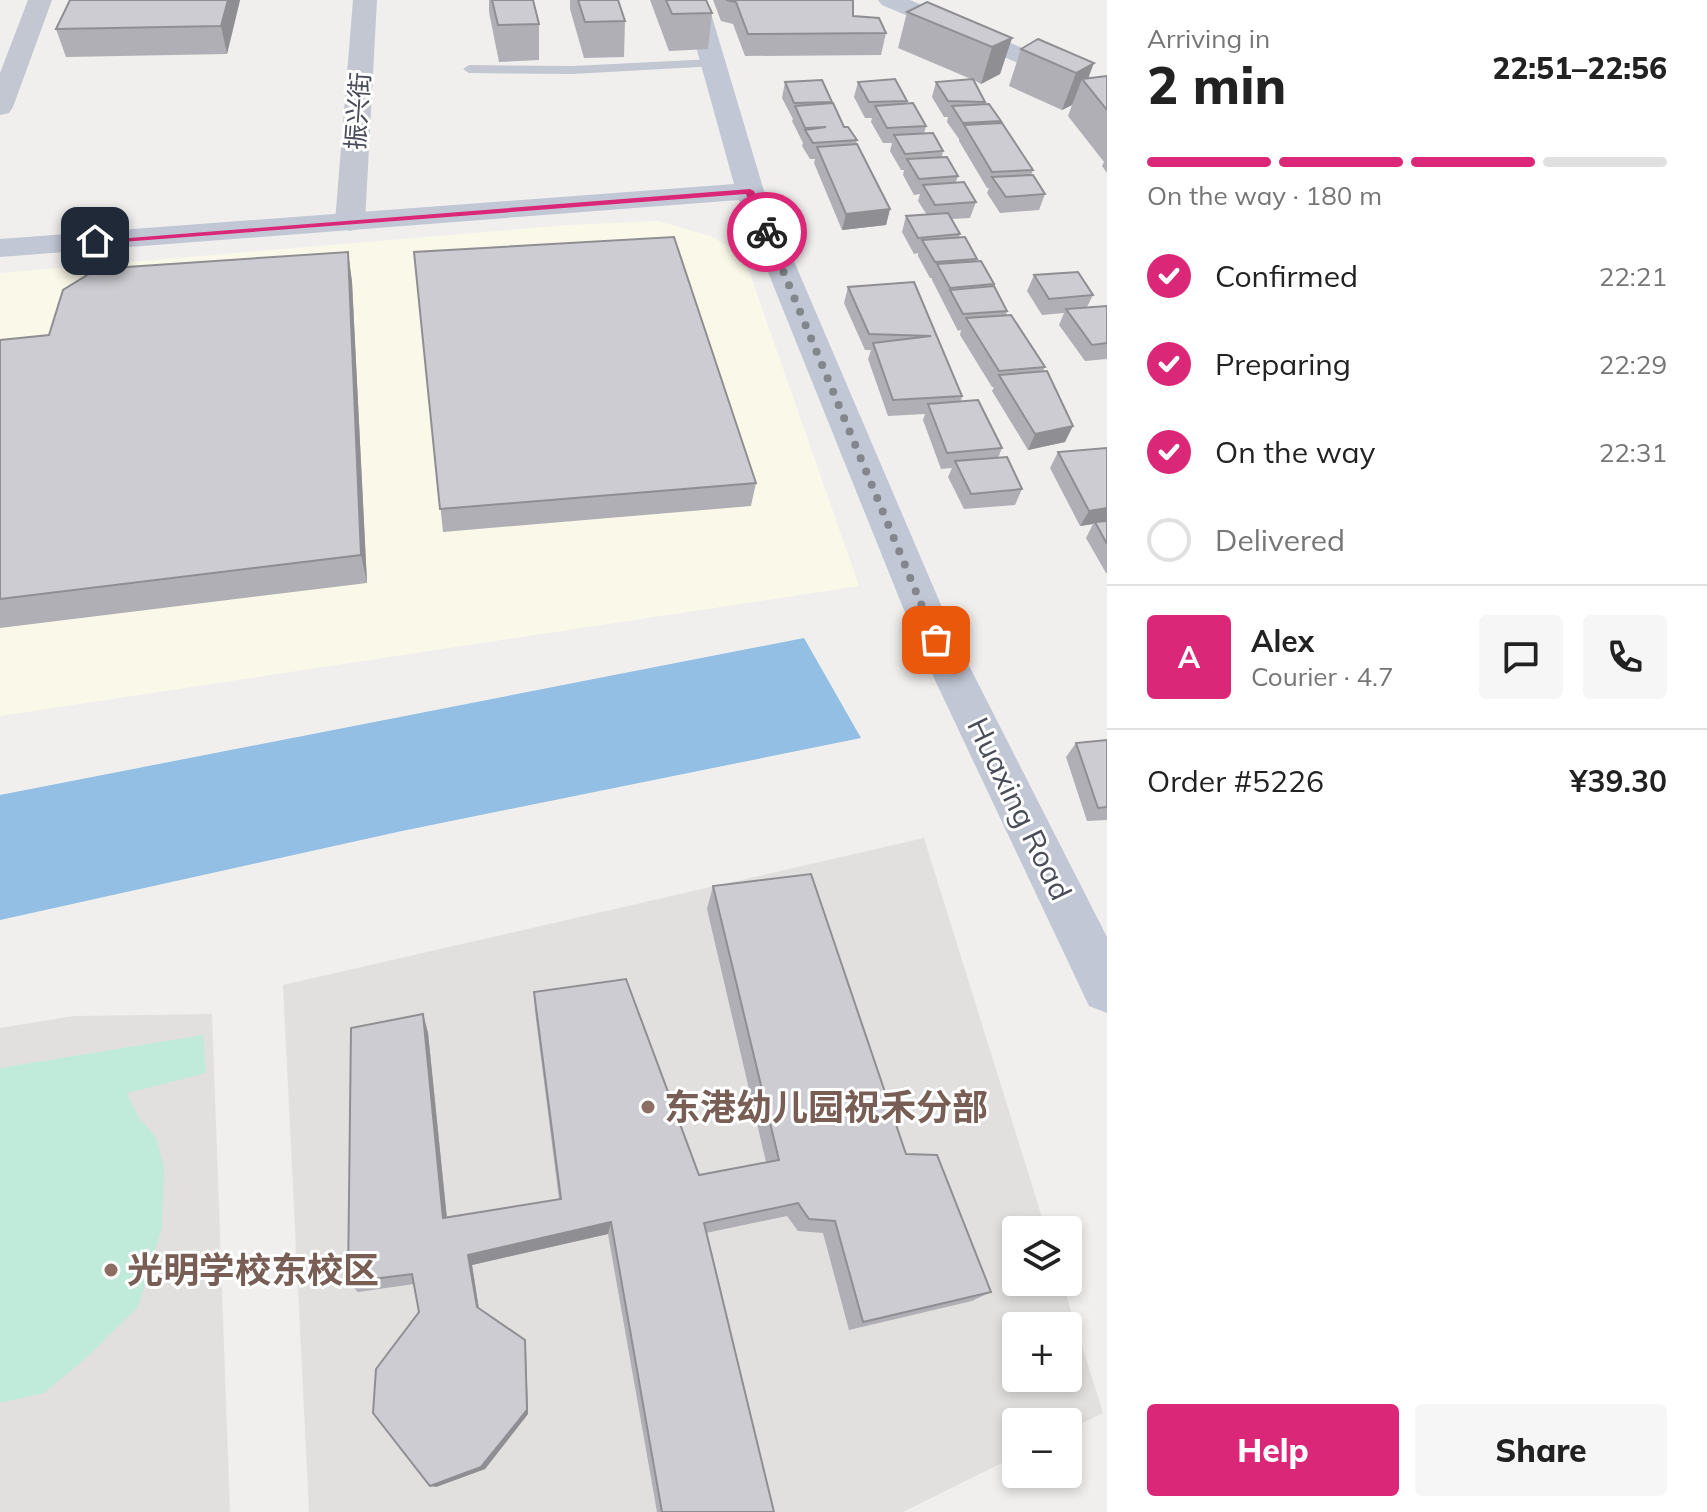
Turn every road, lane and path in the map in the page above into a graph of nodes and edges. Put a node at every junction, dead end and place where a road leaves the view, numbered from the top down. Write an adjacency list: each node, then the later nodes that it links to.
1 (40, 0): 8 (street)
2 (365, 0): 10 (street, 振兴街)
3 (695, 0): 5 (street, Huaxing Road)
4 (890, 0): 7 (street)
5 (713, 63): 6 (lane); 9 (street, Huaxing Road)
6 (469, 69)
7 (1107, 93)
8 (0, 107)
9 (750, 191): 10 (street); 12 (street, Huaxing Road)
10 (350, 222): 11 (street)
11 (0, 248)
12 (1107, 989)

